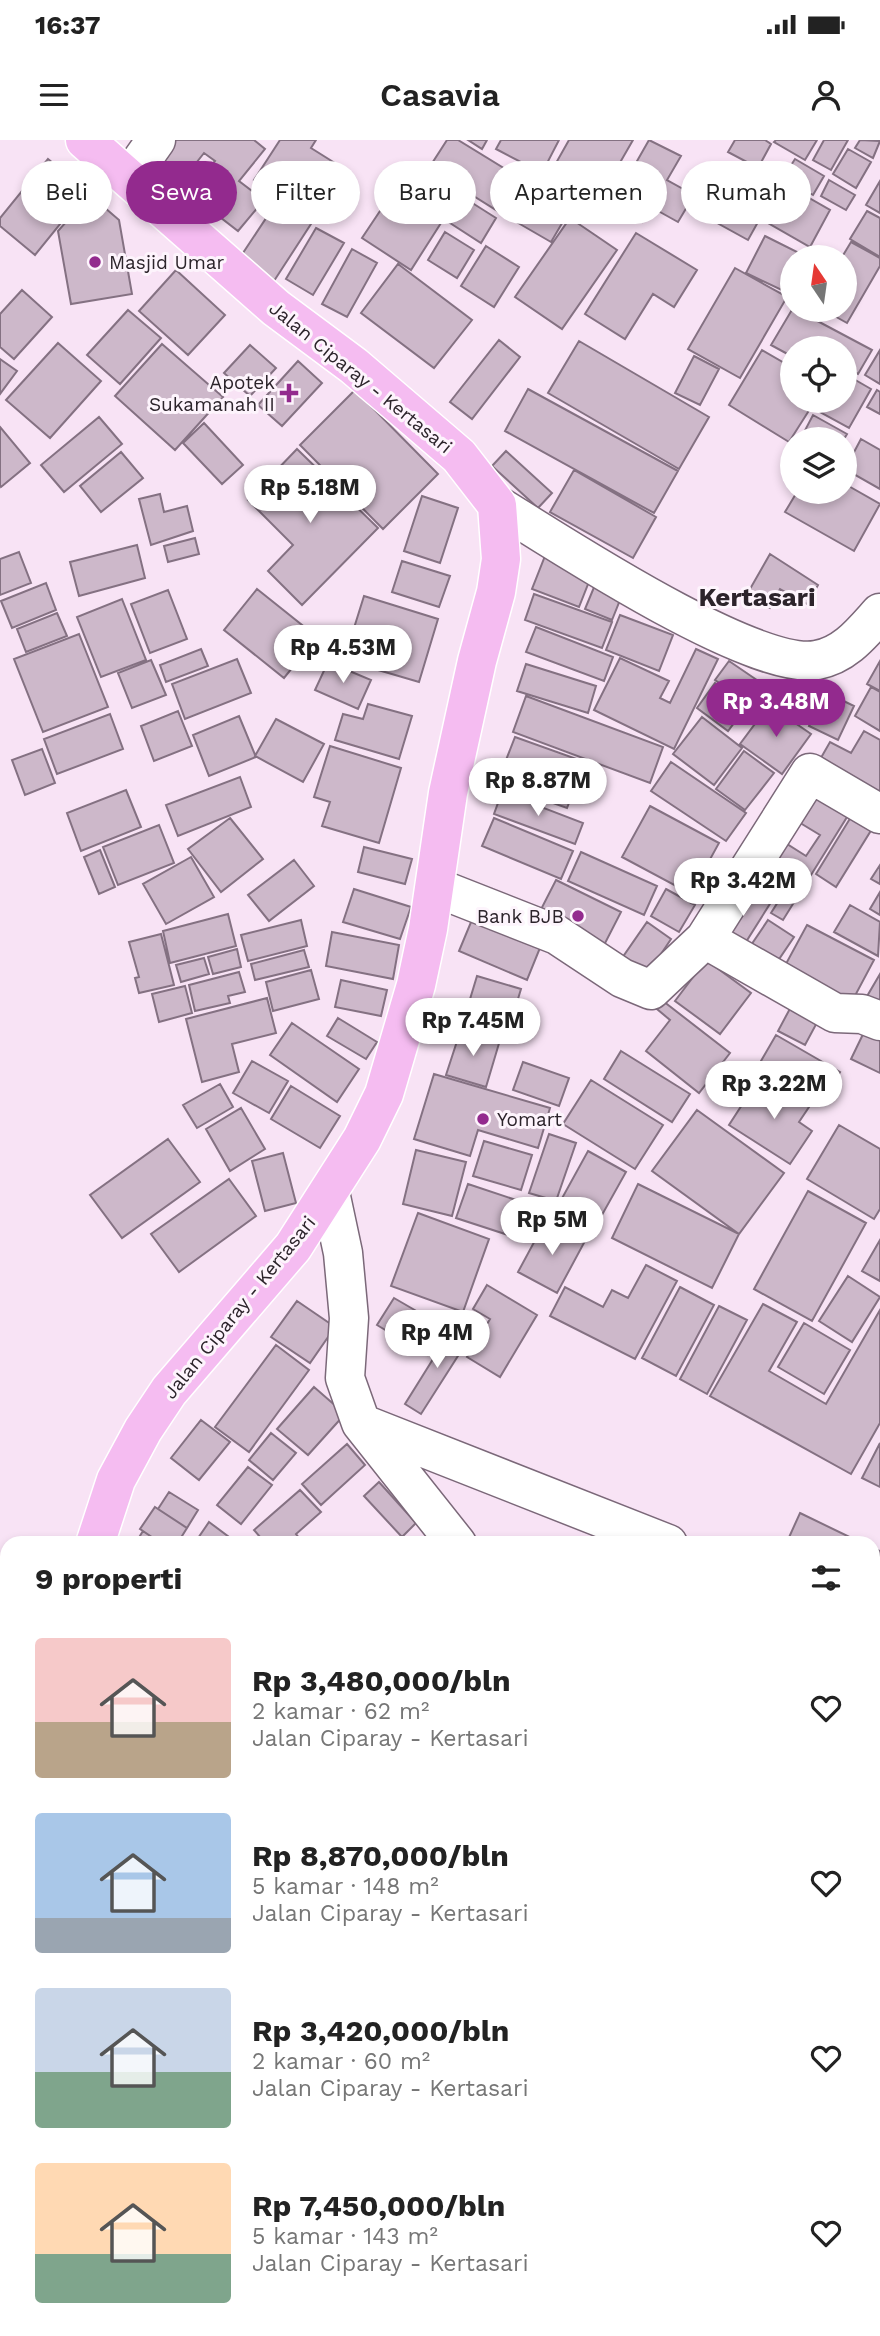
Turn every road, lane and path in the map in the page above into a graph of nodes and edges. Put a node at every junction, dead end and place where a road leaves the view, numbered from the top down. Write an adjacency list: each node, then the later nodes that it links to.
1 (85, 140): 4 (main road, Jalan Ciparay - Kertasari)
2 (156, 140): 3 (street)
3 (141, 161)
4 (126, 174)
5 (182, 224): 6 (main road, Jalan Ciparay - Kertasari)
6 (497, 505): 7 (street); 9 (main road, Jalan Ciparay - Kertasari)
7 (873, 633)
8 (880, 814): 10 (street)
9 (435, 887): 10 (street); 12 (main road, Jalan Ciparay - Kertasari)
10 (705, 939): 11 (street)
11 (880, 1021)
12 (330, 1192): 13 (street); 14 (main road, Jalan Ciparay - Kertasari)
13 (360, 1423): 15 (street); 16 (street)
14 (98, 1536)
15 (451, 1536)
16 (647, 1536)

